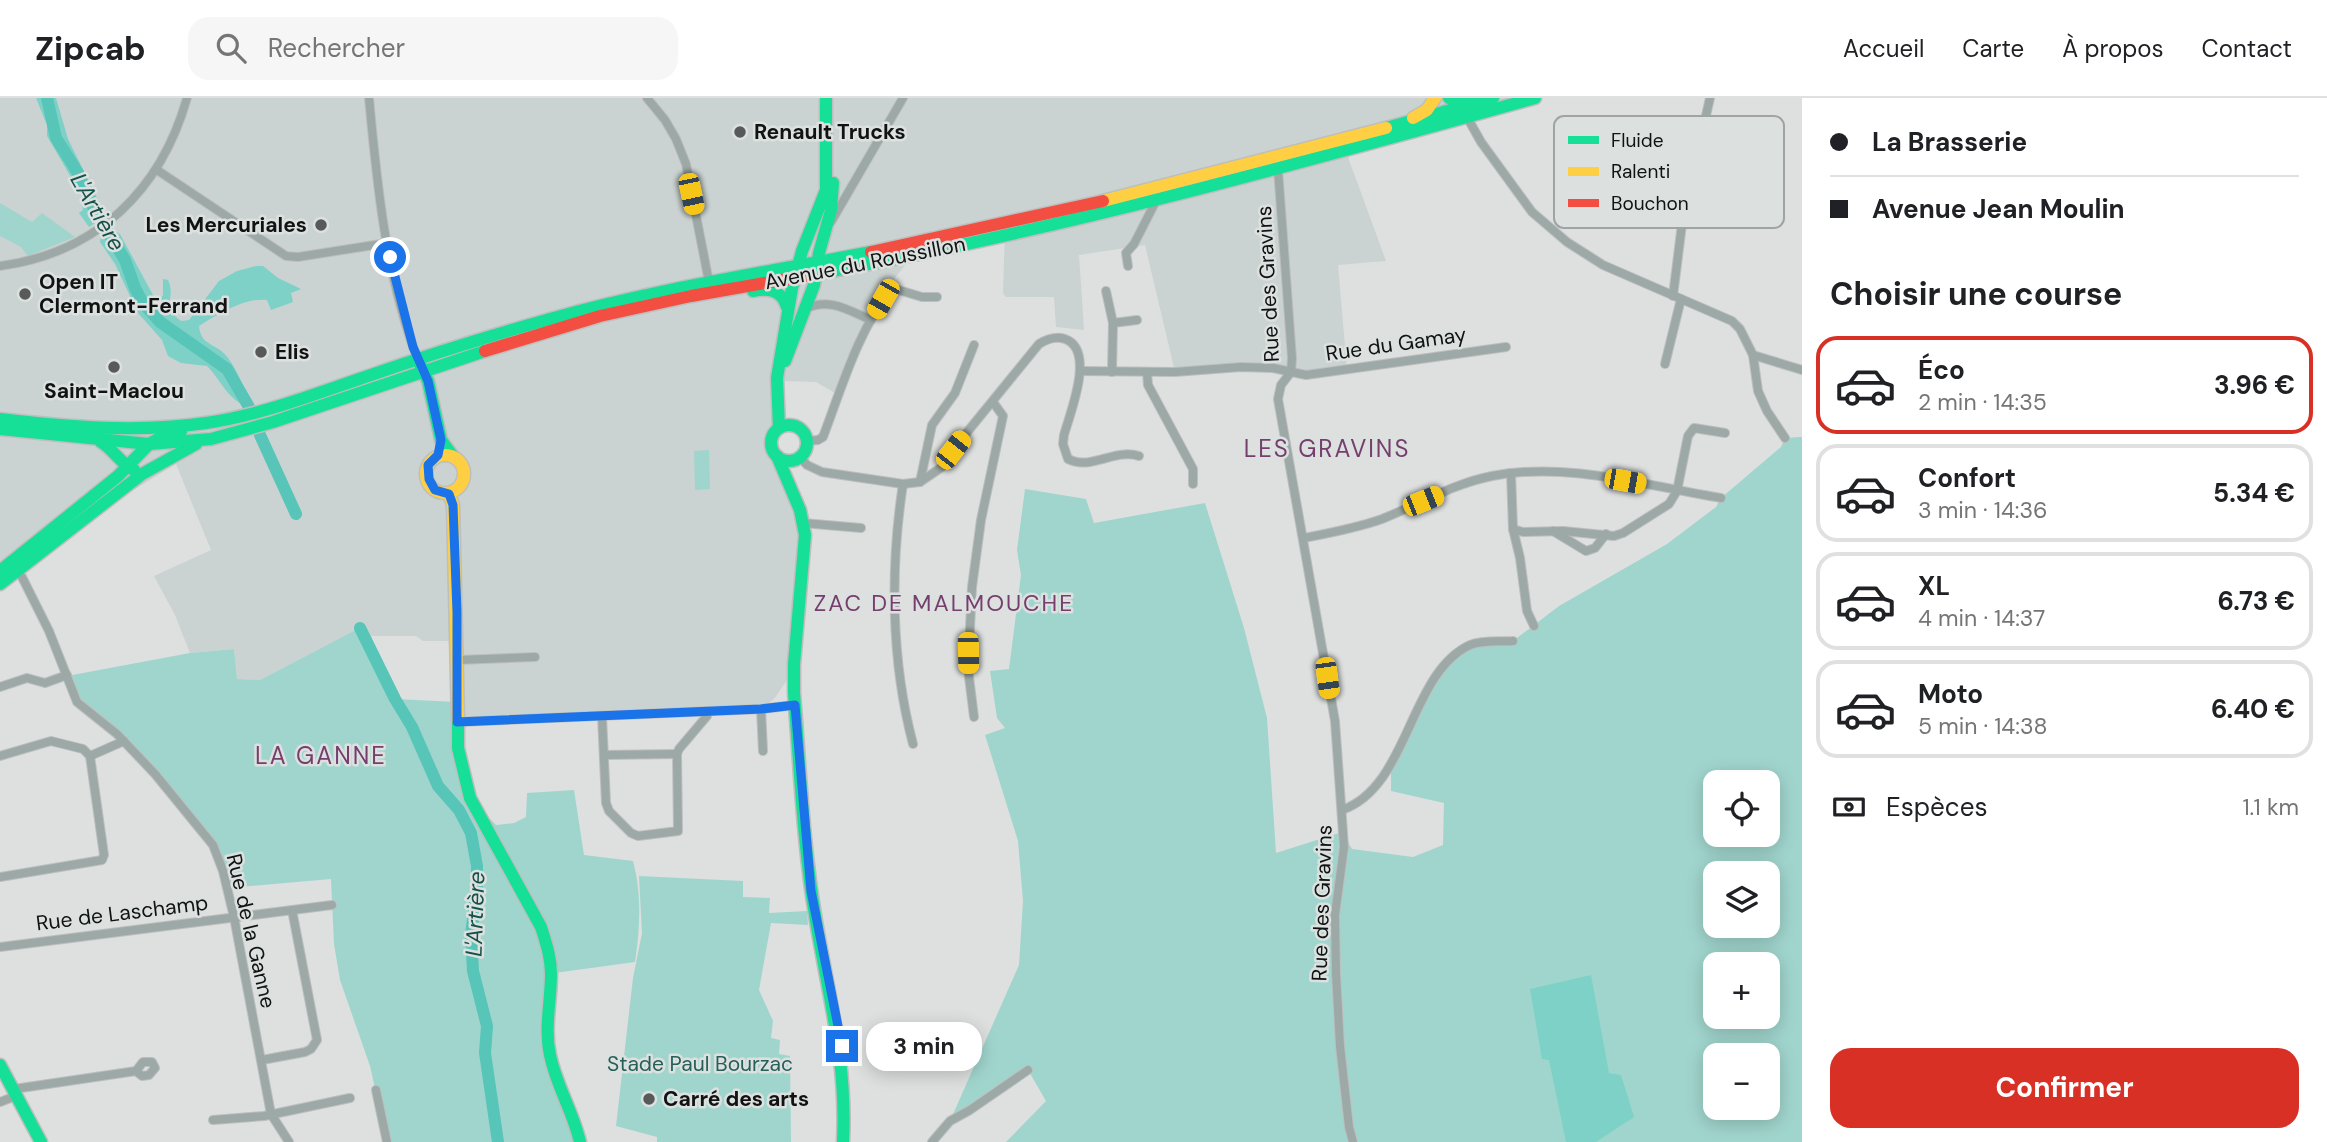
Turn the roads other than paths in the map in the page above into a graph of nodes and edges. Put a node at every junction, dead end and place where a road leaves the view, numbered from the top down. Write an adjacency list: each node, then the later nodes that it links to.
1 (187, 98): 17 (street)
2 (369, 98): 22 (street)
3 (647, 98): 30 (street)
4 (826, 98): 19 (main road)
5 (833, 98): 19 (main road)
6 (902, 98): 19 (street)
7 (1435, 98): 15 (main road)
8 (1449, 98): 9 (main road)
9 (1472, 98)
10 (1493, 98): 15 (main road, Avenue du Roussillon)
11 (1535, 98): 14 (main road, Avenue du Roussillon)
12 (1710, 98): 13 (street)
13 (1706, 116)
14 (1467, 117): 16 (main road, Avenue du Roussillon); 34 (street)
15 (1407, 121): 23 (main road, Avenue du Roussillon)
16 (1278, 169): 18 (main road, Avenue du Roussillon); 51 (street, Rue des Gravins)
17 (157, 170): 22 (street); 26 (street)
18 (1157, 199): 27 (street); 28 (main road, Avenue du Roussillon)
19 (830, 209): 20 (main road); 25 (main road)
20 (827, 227): 23 (main road); 24 (main road)
21 (1682, 228): 34 (street)
22 (387, 243): 46 (street)
23 (841, 257): 24 (main road, Avenue du Roussillon)
24 (817, 261): 25 (main road, Avenue du Roussillon); 28 (main road)
25 (798, 264): 29 (main road); 30 (main road, Avenue du Roussillon)
26 (0, 266)
27 (1128, 266)
28 (816, 275): 29 (main road, Avenue du Roussillon); 37 (main road)
29 (794, 278): 31 (main road, Avenue du Roussillon); 38 (main road)
30 (709, 282): 35 (main road, Avenue du Roussillon)
31 (757, 287): 35 (main road, Avenue du Roussillon); 36 (main road); 38 (main road)
32 (1106, 291): 41 (street)
33 (937, 296): 39 (street)
34 (1677, 297): 44 (street); 45 (street)
35 (653, 298): 36 (main road, Avenue du Roussillon)
36 (623, 305): 46 (main road, Avenue du Roussillon)
37 (805, 309): 39 (street); 55 (main road)
38 (789, 315): 55 (main road)
39 (870, 320): 63 (street)
40 (1137, 320): 41 (street)
41 (1112, 323): 49 (street)
42 (974, 345): 73 (street)
43 (1506, 347): 51 (street, Rue du Gamay)
44 (1753, 355): 47 (street); 59 (street)
45 (1665, 364)
46 (421, 365): 53 (main road, Avenue du Roussillon); 61 (main road); 62 (main road, Avenue du Roussillon)
47 (1802, 369)
48 (1080, 371): 49 (street, Rue du Gamay); 52 (street); 68 (street)
49 (1112, 372): 50 (street, Rue du Gamay)
50 (1147, 372): 51 (street, Rue du Gamay); 75 (street)
51 (1291, 372): 85 (street, Rue des Gravins)
52 (993, 402): 73 (street); 99 (street)
53 (235, 418): 57 (main road); 64 (main road)
54 (0, 419): 57 (main road)
55 (785, 427): 63 (main road); 67 (main road)
56 (0, 429): 60 (main road)
57 (137, 430): 64 (main road)
58 (1725, 433): 77 (street)
59 (1785, 438)
60 (97, 440): 64 (main road); 70 (main road)
61 (441, 440): 65 (main road); 66 (main road)
62 (198, 441): 64 (main road); 71 (main road)
63 (806, 441): 69 (main road)
64 (149, 444): 70 (main road); 71 (main road)
65 (438, 455): 66 (main road); 78 (main road)
66 (452, 455): 78 (main road)
67 (777, 456): 69 (main road); 76 (main road)
68 (1139, 456)
69 (797, 458): 74 (street); 76 (main road)
70 (128, 467): 71 (main road); 86 (main road)
71 (145, 472): 87 (main road)
72 (1511, 473): 77 (street); 82 (street); 85 (street)
73 (920, 482): 74 (street)
74 (902, 484): 102 (street)
75 (1193, 484)
76 (792, 490): 80 (main road)
77 (1676, 491): 79 (street); 84 (street)
78 (449, 494): 92 (main road)
79 (1721, 498)
80 (803, 523): 81 (street); 95 (main road)
81 (861, 528)
82 (1513, 529): 83 (street); 89 (street)
83 (1553, 531): 84 (street); 84 (street)
84 (1606, 534)
85 (1304, 538): 108 (street, Rue des Gravins)
86 (0, 571)
87 (16, 571): 88 (main road); 93 (street, Rue de la Ganne)
88 (0, 584)
89 (1534, 626)
90 (1513, 641): 108 (street)
91 (535, 657): 92 (street)
92 (458, 660): 100 (main road)
93 (67, 675): 94 (street); 101 (street, Rue de la Ganne)
94 (0, 687)
95 (795, 705): 96 (street); 128 (main road)
96 (761, 709): 97 (street); 103 (street)
97 (708, 711): 98 (street); 104 (street)
98 (602, 716): 100 (street); 106 (street)
99 (974, 717)
100 (457, 722): 127 (main road)
101 (124, 741): 105 (street); 112 (street, Rue de la Ganne)
102 (913, 744)
103 (763, 751)
104 (677, 754): 106 (street); 106 (street)
105 (90, 755): 107 (street); 109 (street)
106 (604, 755)
107 (0, 757)
108 (1342, 810): 130 (street, Rue des Gravins)
109 (0, 877)
110 (332, 905): 111 (street, Rue de Laschamp)
111 (292, 910): 112 (street, Rue de Laschamp); 114 (street)
112 (234, 917): 113 (street, Rue de Laschamp); 114 (street, Rue de la Ganne)
113 (0, 947)
114 (262, 1060): 122 (street, Rue de la Ganne)
115 (0, 1065): 119 (main road)
116 (1028, 1070): 129 (street)
117 (136, 1071): 119 (street)
118 (376, 1090): 126 (street)
119 (16, 1092): 121 (street); 124 (main road)
120 (350, 1098): 122 (street)
121 (0, 1102)
122 (271, 1114): 123 (street); 125 (street)
123 (214, 1120)
124 (41, 1142)
125 (289, 1142)
126 (387, 1142)
127 (580, 1142)
128 (843, 1142)
129 (932, 1142)
130 (1353, 1142)

